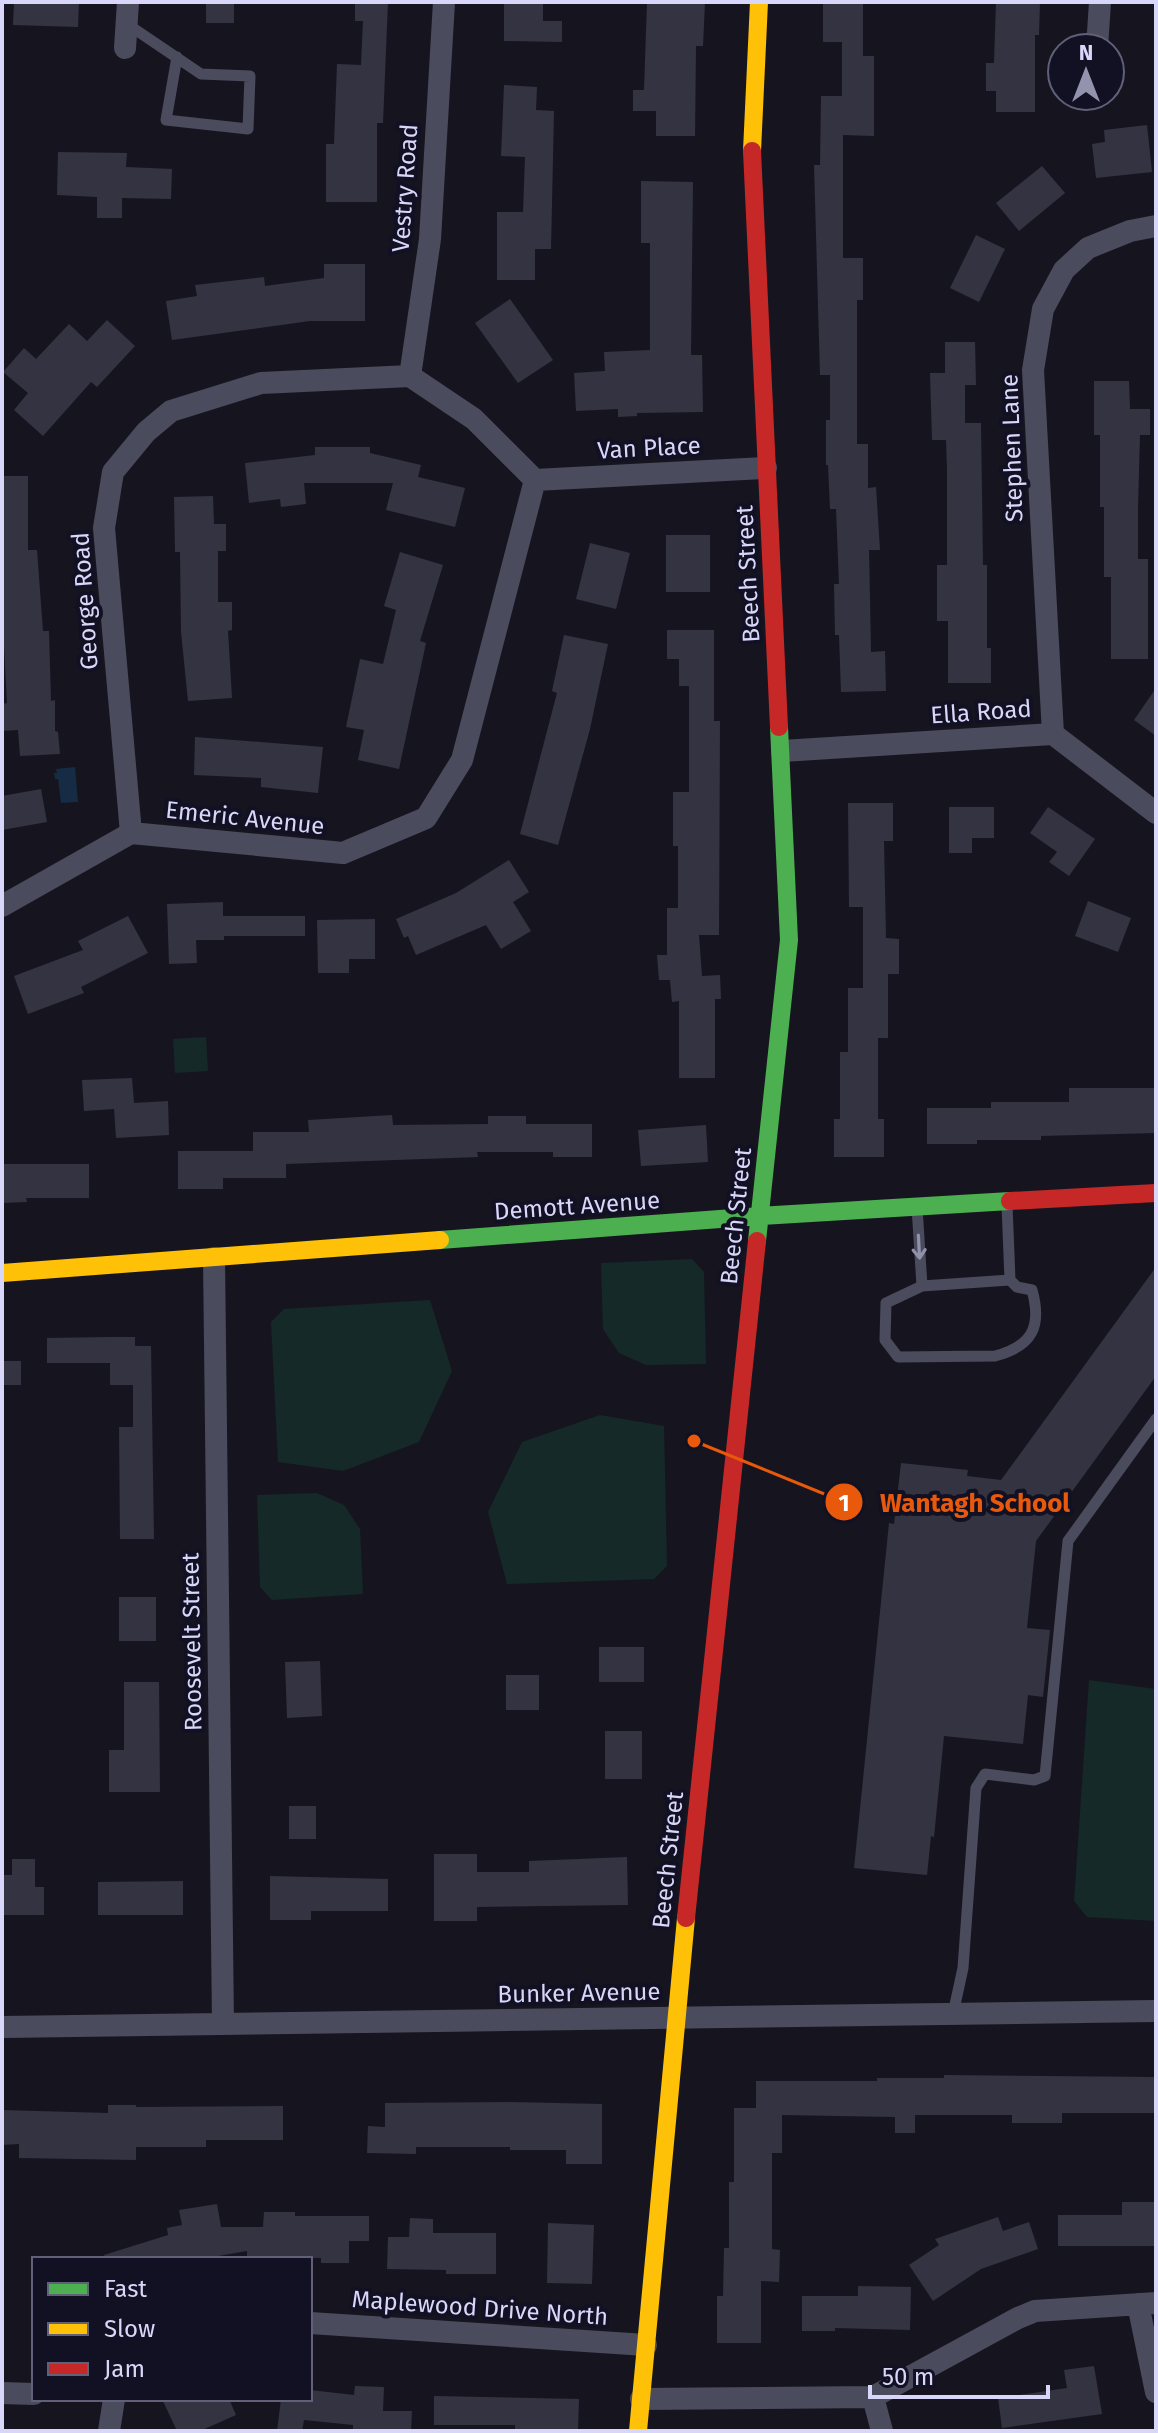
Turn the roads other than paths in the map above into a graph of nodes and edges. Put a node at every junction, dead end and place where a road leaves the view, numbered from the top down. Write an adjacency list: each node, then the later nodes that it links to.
1 (444, 2): 9 (street, Vestry Road)
2 (759, 2): 10 (street, Beech Street)
3 (1100, 2): 5 (street)
4 (127, 13): 6 (street); 7 (lane)
5 (1098, 32)
6 (125, 48)
7 (177, 57): 7 (lane)
8 (1156, 226): 12 (street, Stephen Lane)
9 (410, 376): 11 (street); 15 (street, George Road)
10 (766, 468): 11 (street, Van Place); 13 (street, Beech Street)
11 (535, 480): 15 (street, Emeric Avenue)
12 (1053, 734): 13 (street, Ella Road); 14 (street, Ella Road)
13 (782, 751): 20 (street, Beech Street)
14 (1156, 813)
15 (131, 833): 16 (street, Emeric Avenue)
16 (2, 906)
17 (1156, 1193): 18 (street, Demott Avenue)
18 (1007, 1202): 19 (street, Demott Avenue); 23 (lane)
19 (917, 1207): 20 (street, Demott Avenue); 24 (lane, one-way to 24)
20 (760, 1216): 21 (street, Demott Avenue); 28 (street, Beech Street)
21 (214, 1258): 22 (street, Demott Avenue); 29 (street, Roosevelt Street)
22 (2, 1273)
23 (1010, 1280): 24 (lane); 24 (lane)
24 (922, 1286)
25 (1156, 1419): 27 (lane)
26 (1156, 2011): 27 (street, Bunker Avenue)
27 (953, 2014): 28 (street, Bunker Avenue)
28 (676, 2018): 29 (street, Bunker Avenue); 33 (street, Beech Street)
29 (223, 2024): 30 (street, Bunker Avenue)
30 (2, 2027)
31 (1147, 2304): 34 (street); 37 (street)
32 (312, 2323): 33 (street, Maplewood Drive North)
33 (646, 2345): 38 (street, Beech Street)
34 (1156, 2392)
35 (2, 2393): 36 (street)
36 (32, 2394)
37 (873, 2397): 38 (street); 42 (street)
38 (641, 2399): 41 (street, Beech Street)
39 (114, 2401): 40 (street)
40 (109, 2431)
41 (638, 2431)
42 (882, 2431)

